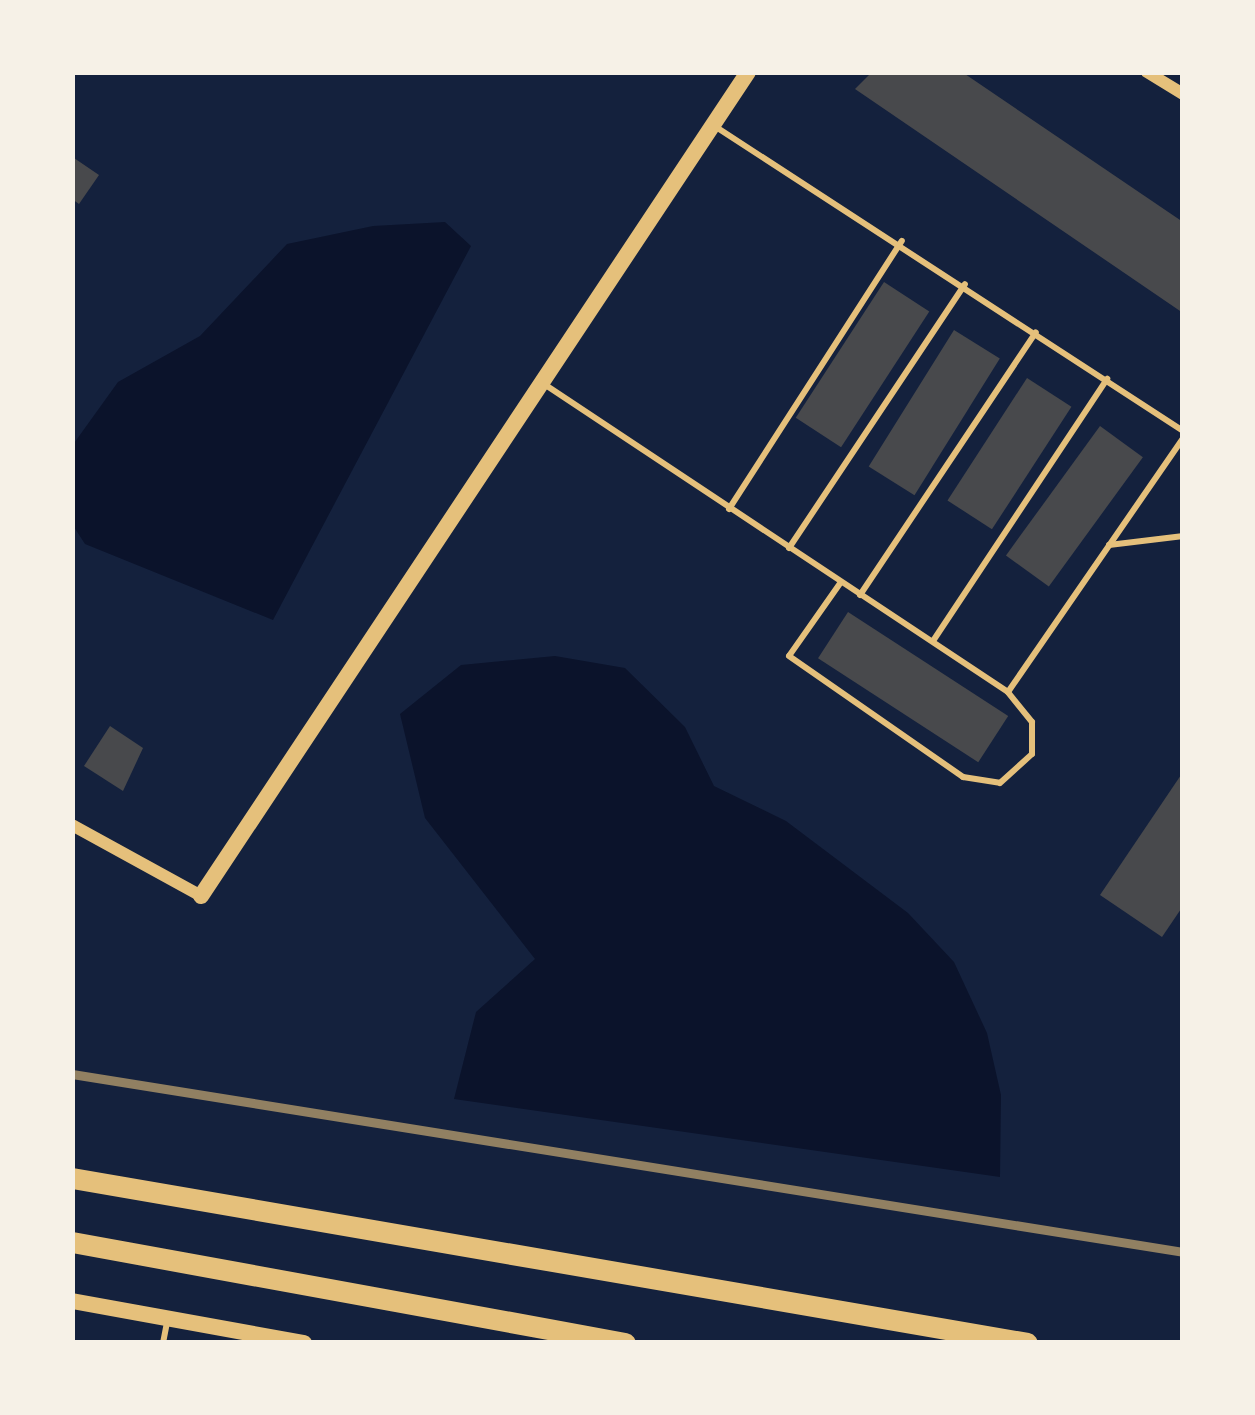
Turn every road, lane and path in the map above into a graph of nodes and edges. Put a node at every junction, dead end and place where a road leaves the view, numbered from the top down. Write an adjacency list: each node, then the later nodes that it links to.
1 (748, 72): 4 (street)
2 (1148, 72): 3 (street)
3 (1183, 94)
4 (713, 125): 5 (lane); 9 (street)
5 (902, 241): 6 (lane); 11 (lane)
6 (965, 284): 7 (lane); 14 (lane)
7 (1036, 332): 8 (lane); 16 (lane)
8 (1107, 380): 10 (lane); 17 (lane)
9 (541, 382): 11 (lane); 20 (street)
10 (1183, 434): 13 (lane)
11 (728, 508): 14 (lane)
12 (1183, 536): 13 (lane)
13 (1109, 545): 18 (lane)
14 (789, 548): 15 (lane)
15 (841, 582): 16 (lane); 18 (lane)
16 (860, 595): 17 (lane)
17 (932, 642): 18 (lane)
18 (1008, 692)
19 (72, 825): 20 (street)
20 (201, 896)
21 (72, 1178): 28 (highway)
22 (72, 1242): 27 (highway)
23 (72, 1301): 24 (street)
24 (168, 1318): 25 (lane); 26 (street)
25 (163, 1343)
26 (304, 1343)
27 (625, 1343)
28 (1028, 1343)

